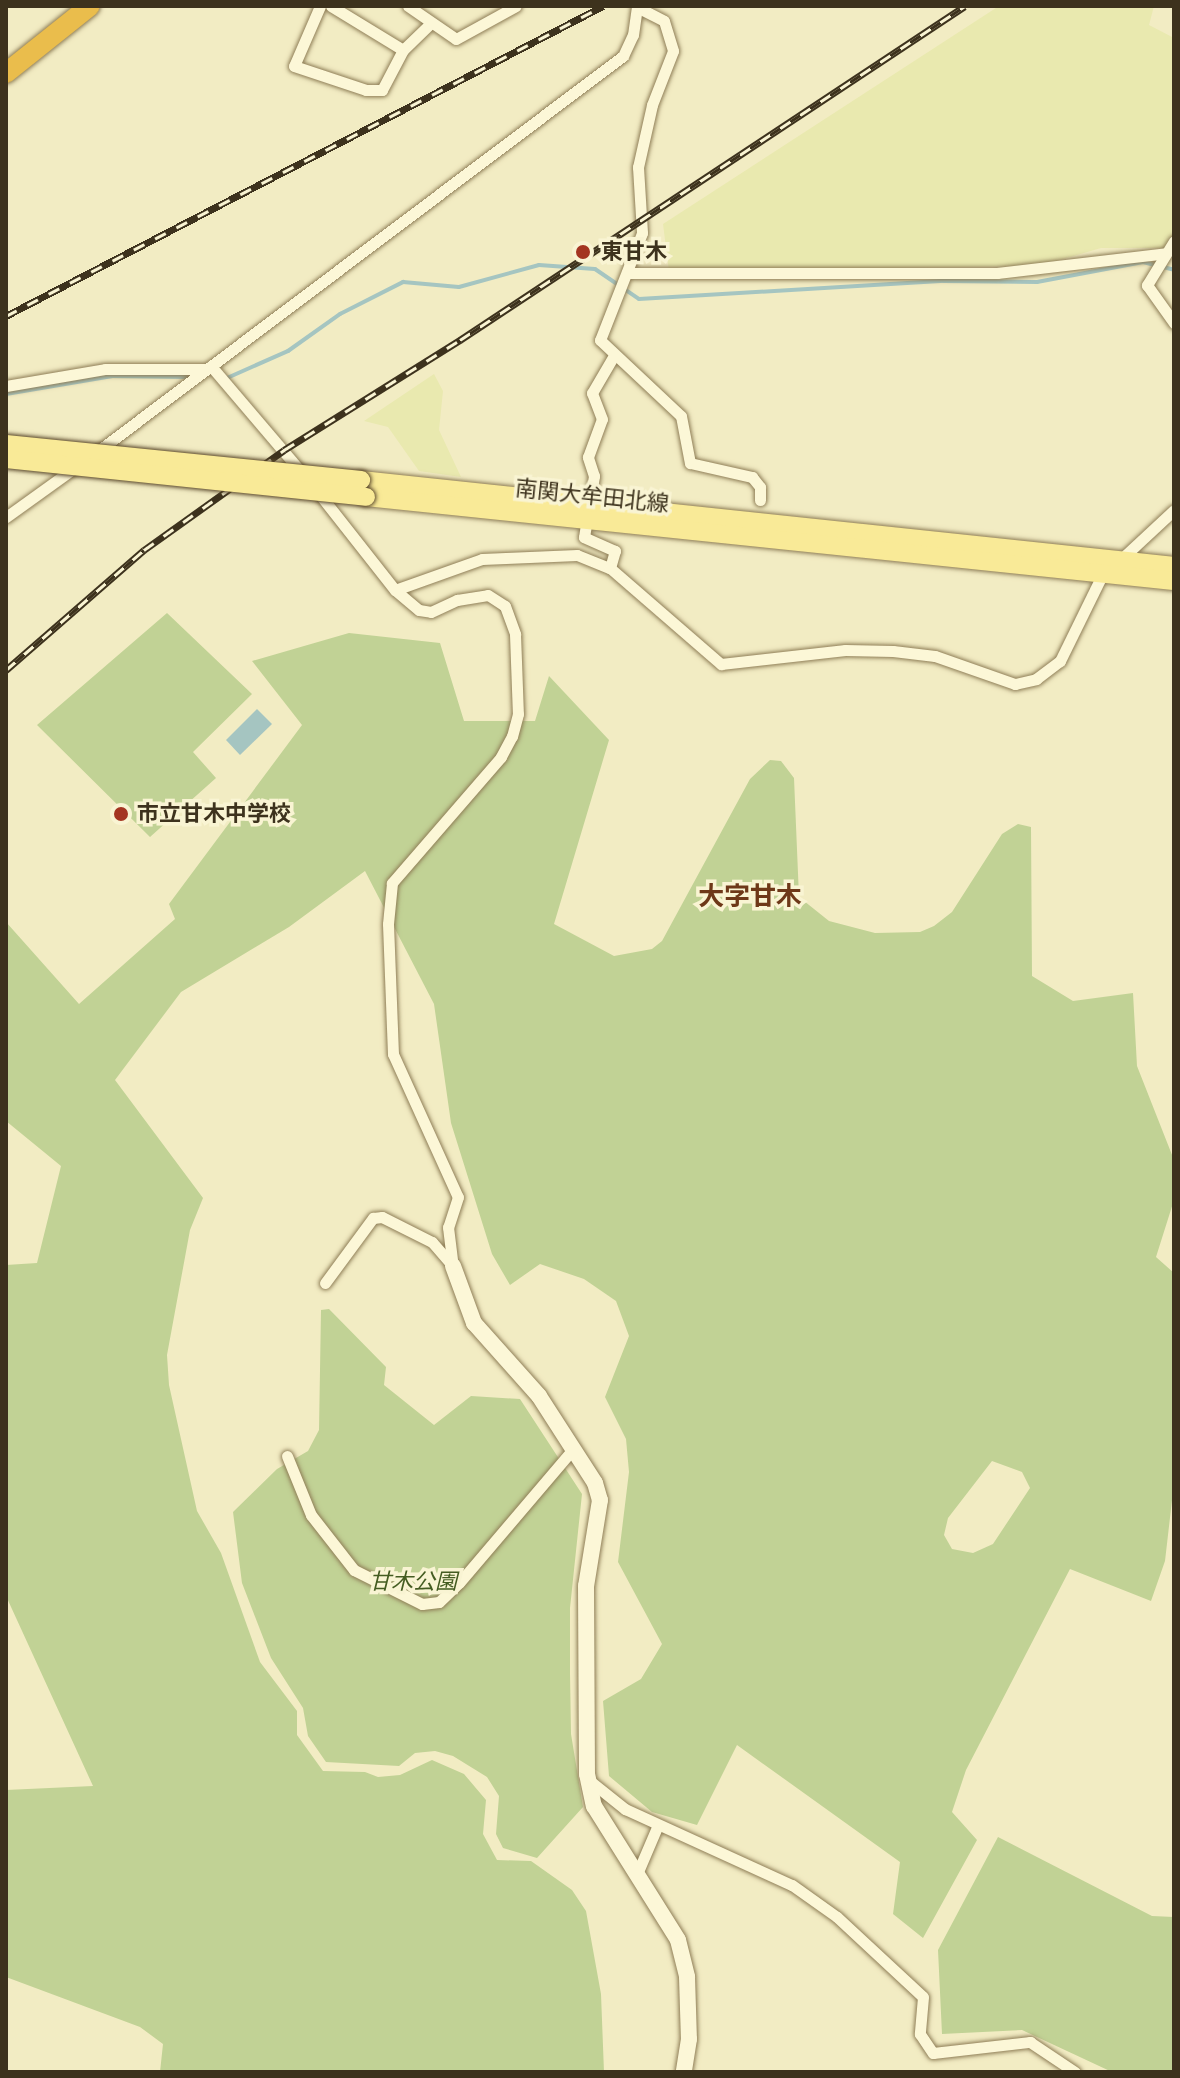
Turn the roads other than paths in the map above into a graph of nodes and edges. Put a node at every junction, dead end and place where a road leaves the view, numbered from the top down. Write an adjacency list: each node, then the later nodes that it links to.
1 (90, 6): 11 (highway)
2 (320, 6): 10 (street)
3 (331, 6): 10 (street)
4 (408, 6): 9 (street)
5 (487, 6): 8 (street)
6 (516, 6): 8 (street)
7 (637, 6): 14 (street); 17 (street)
8 (499, 15): 9 (street)
9 (431, 23): 10 (street)
10 (403, 50)
11 (6, 73)
12 (1174, 241): 13 (street)
13 (1166, 253): 14 (street); 15 (street)
14 (627, 273): 16 (street)
15 (1174, 323)
16 (613, 357): 24 (street); 26 (street)
17 (208, 368): 18 (street); 27 (street); 33 (street)
18 (6, 386)
19 (6, 435): 21 (main road, bridge)
20 (6, 444): 21 (main road, 南関大牟田北線, bridge)
21 (54, 449): 23 (main road, 南関大牟田北線, bridge)
22 (6, 459): 23 (main road, 南関大牟田北線, bridge)
23 (364, 489): 26 (main road, 南関大牟田北線)
24 (760, 500)
25 (1174, 510): 28 (street)
26 (586, 512): 28 (main road, 南関大牟田北線); 30 (street); 31 (main road, 南関大牟田北線)
27 (6, 517)
28 (1122, 560): 29 (main road, 南関大牟田北線); 31 (street)
29 (1174, 566)
30 (610, 568): 31 (street); 33 (street)
31 (1101, 573): 32 (main road, 南関大牟田北線)
32 (1174, 581)
33 (395, 590): 34 (street)
34 (453, 1266): 35 (street); 36 (street)
35 (325, 1283)
36 (573, 1449): 37 (street); 38 (street)
37 (287, 1456)
38 (590, 1781): 39 (street); 40 (street)
39 (657, 1827): 40 (street); 42 (street)
40 (637, 1874): 41 (street)
41 (684, 2072)
42 (1075, 2072)

